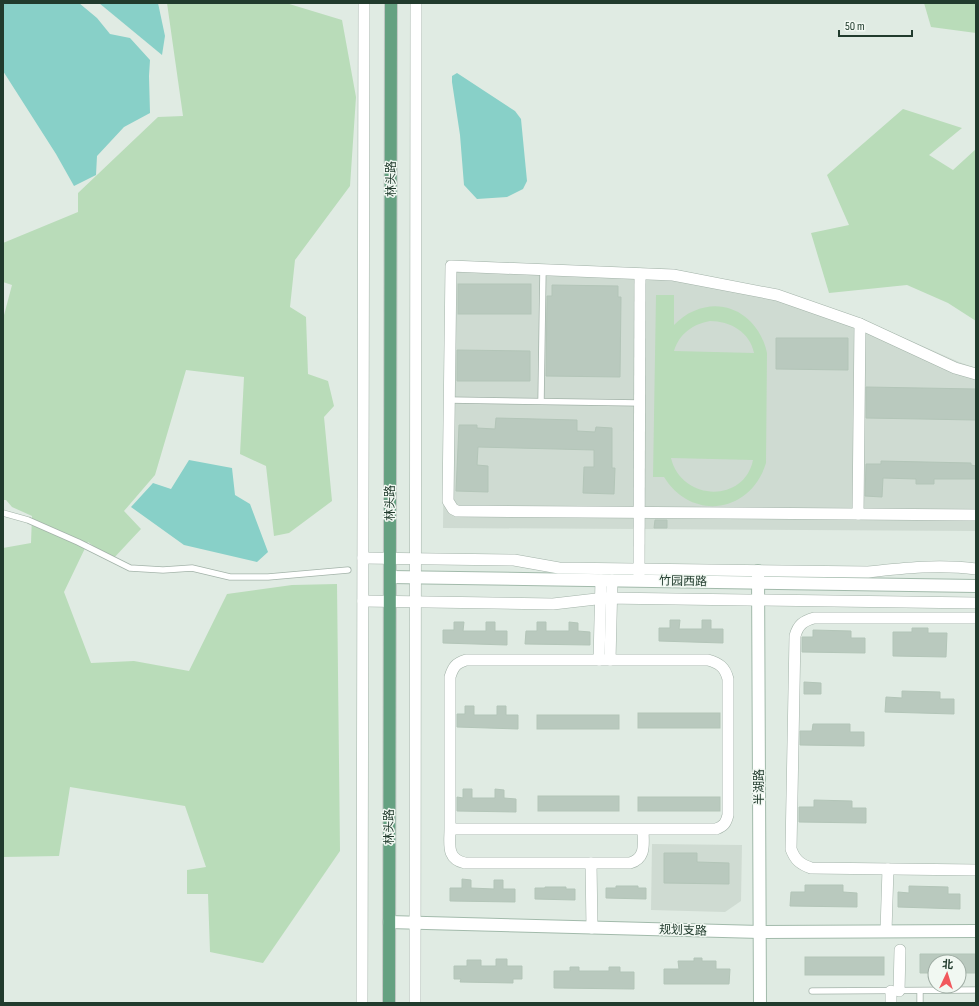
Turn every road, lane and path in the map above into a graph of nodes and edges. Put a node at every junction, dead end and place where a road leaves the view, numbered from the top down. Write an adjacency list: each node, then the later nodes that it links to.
1 (364, 3): 15 (street)
2 (391, 3): 16 (main road, 林头路)
3 (416, 3): 17 (street)
4 (543, 269): 5 (street); 8 (street); 9 (lane)
5 (640, 274): 6 (street); 10 (street)
6 (860, 324): 7 (street); 13 (street)
7 (976, 374)
8 (449, 400): 9 (lane); 11 (street)
9 (541, 401): 10 (lane)
10 (640, 403): 11 (street)
11 (639, 512): 13 (street); 24 (street)
12 (3, 513): 19 (lane)
13 (858, 514): 14 (street)
14 (976, 515)
15 (363, 558): 16 (street); 27 (street)
16 (390, 558): 17 (street); 20 (main road, 林头路)
17 (416, 558): 21 (street); 22 (street)
18 (976, 569): 22 (street)
19 (348, 570)
20 (390, 577): 21 (street, 竹园西路); 29 (main road, 林头路)
21 (416, 577): 23 (street, 竹园西路); 30 (street)
22 (758, 577): 24 (street, 竹园西路); 25 (street, 竹园西路); 28 (street, 半湖路)
23 (606, 580): 24 (street, 竹园西路); 26 (street)
24 (639, 581)
25 (976, 586)
26 (606, 598): 28 (street); 30 (street); 33 (street)
27 (363, 601): 29 (street); 50 (street)
28 (758, 601): 31 (street); 44 (street, 半湖路)
29 (390, 602): 30 (street); 39 (main road, 林头路)
30 (416, 602): 40 (street)
31 (976, 603)
32 (976, 618): 37 (street)
33 (605, 660): 34 (street); 35 (street)
34 (450, 829): 35 (street); 36 (street)
35 (643, 829): 36 (street)
36 (591, 863): 41 (street)
37 (888, 869): 38 (street); 42 (street)
38 (976, 870)
39 (389, 922): 40 (street, 规划支路); 51 (main road, 林头路)
40 (415, 923): 41 (street, 规划支路); 52 (street)
41 (592, 928): 44 (street, 规划支路)
42 (886, 931): 43 (street, 规划支路); 44 (street, 规划支路)
43 (976, 931)
44 (760, 932): 53 (street, 半湖路)
45 (900, 950): 48 (street)
46 (976, 990): 49 (lane)
47 (812, 991): 48 (lane)
48 (895, 991): 49 (lane); 54 (street)
49 (920, 991): 55 (lane)
50 (362, 1003)
51 (389, 1003)
52 (415, 1003)
53 (760, 1003)
54 (891, 1003)
55 (920, 1003)

